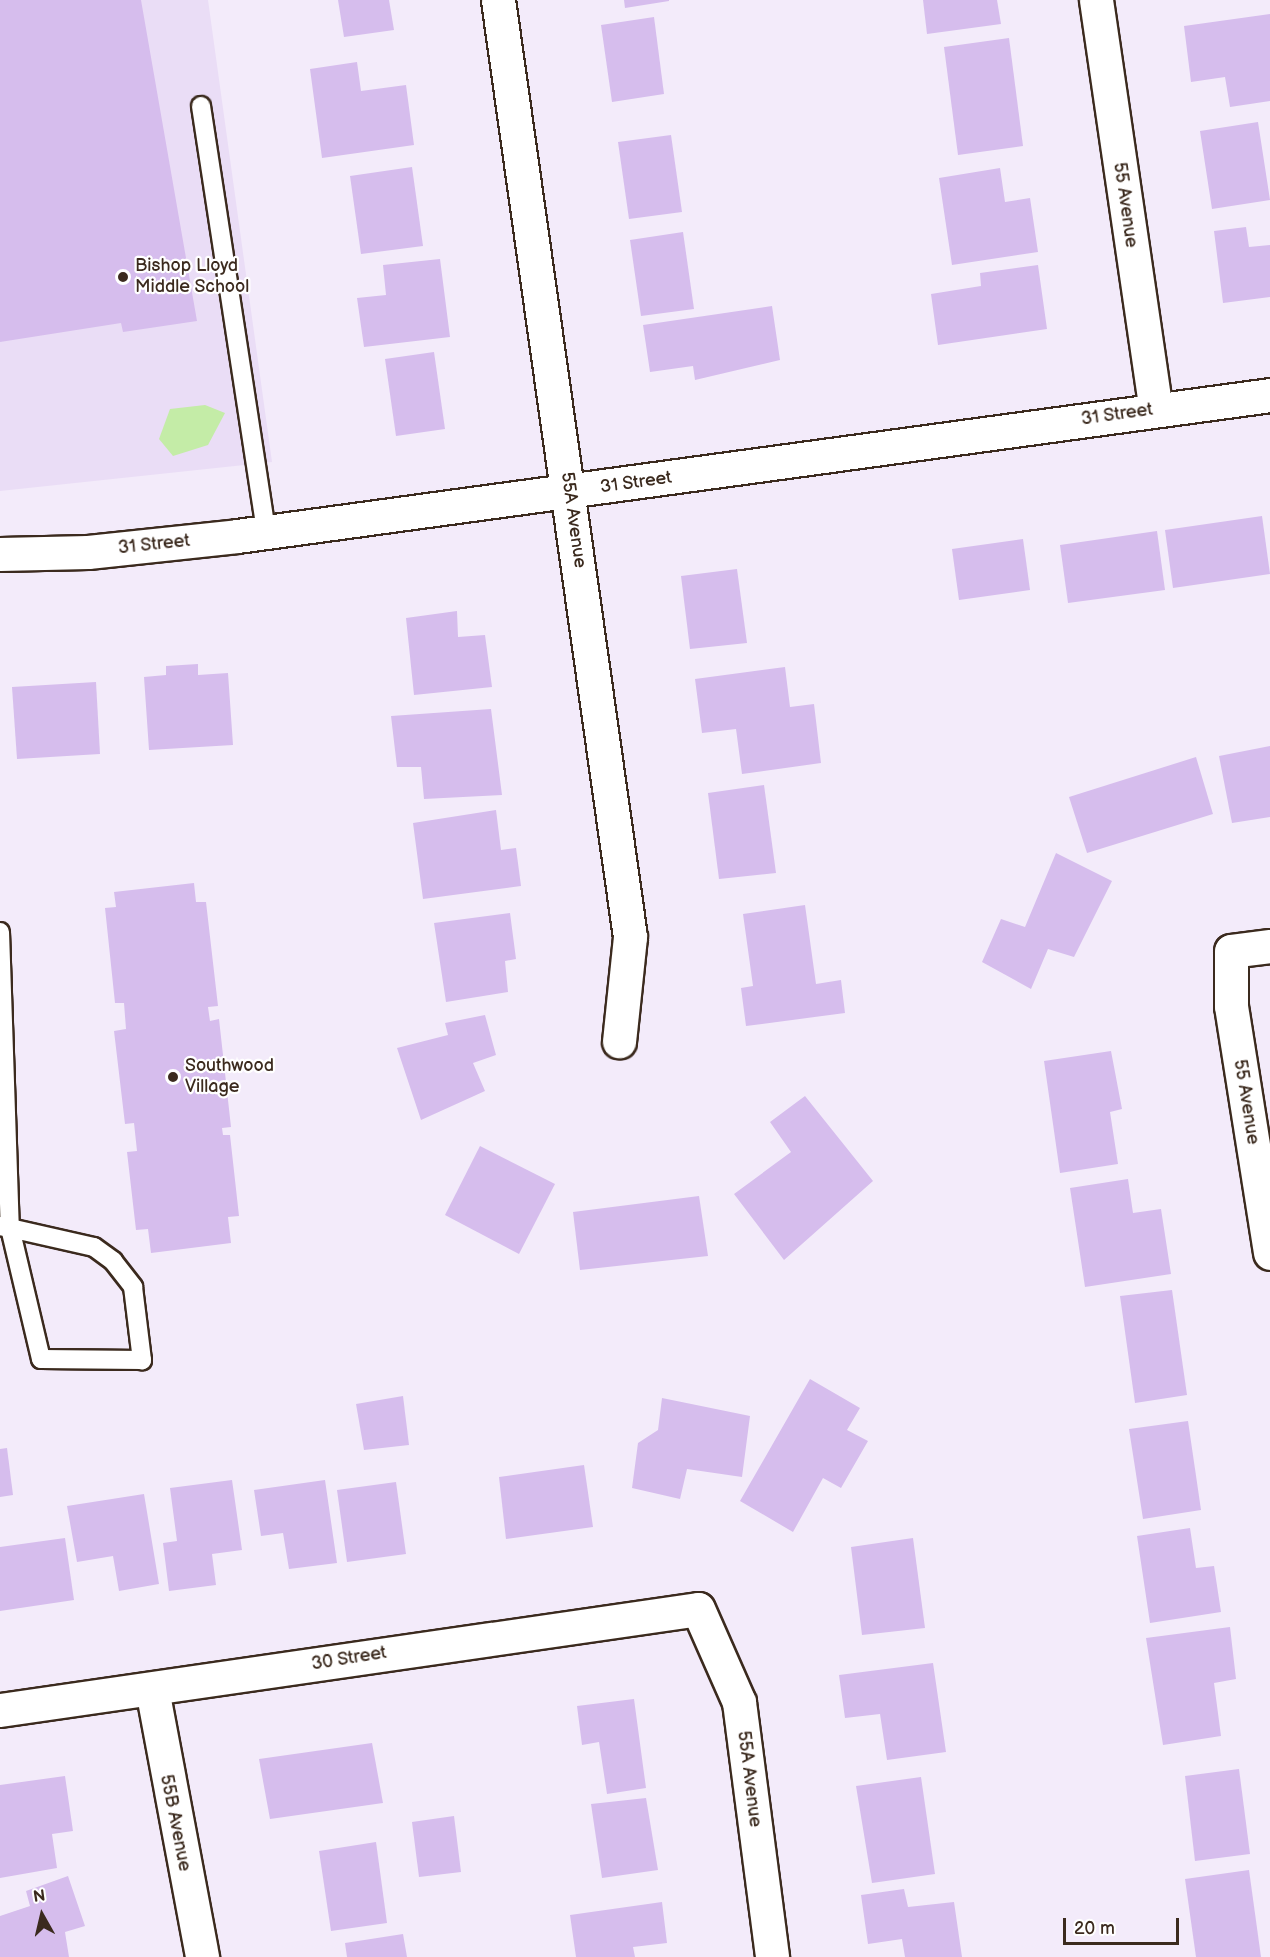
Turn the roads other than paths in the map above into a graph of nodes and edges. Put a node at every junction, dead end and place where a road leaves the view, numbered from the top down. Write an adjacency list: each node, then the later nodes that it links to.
1 (498, 0): 6 (street, 55A Avenue)
2 (1095, 0): 5 (street, 55 Avenue)
3 (201, 106): 7 (lane)
4 (1270, 395): 5 (street, 31 Street)
5 (1156, 409): 6 (street, 31 Street)
6 (570, 491): 7 (street, 31 Street); 11 (street, 55A Avenue)
7 (266, 532): 8 (street, 31 Street)
8 (0, 554)
9 (0, 932): 12 (lane)
10 (1270, 946): 14 (street, 55 Avenue)
11 (619, 1041)
12 (5, 1125): 13 (lane)
13 (5, 1227): 13 (lane)
14 (1270, 1253)
15 (698, 1609): 16 (street, 30 Street); 19 (street, 55A Avenue)
16 (152, 1689): 17 (street, 30 Street); 18 (street, 55B Avenue)
17 (0, 1710)
18 (202, 1957)
19 (772, 1957)

